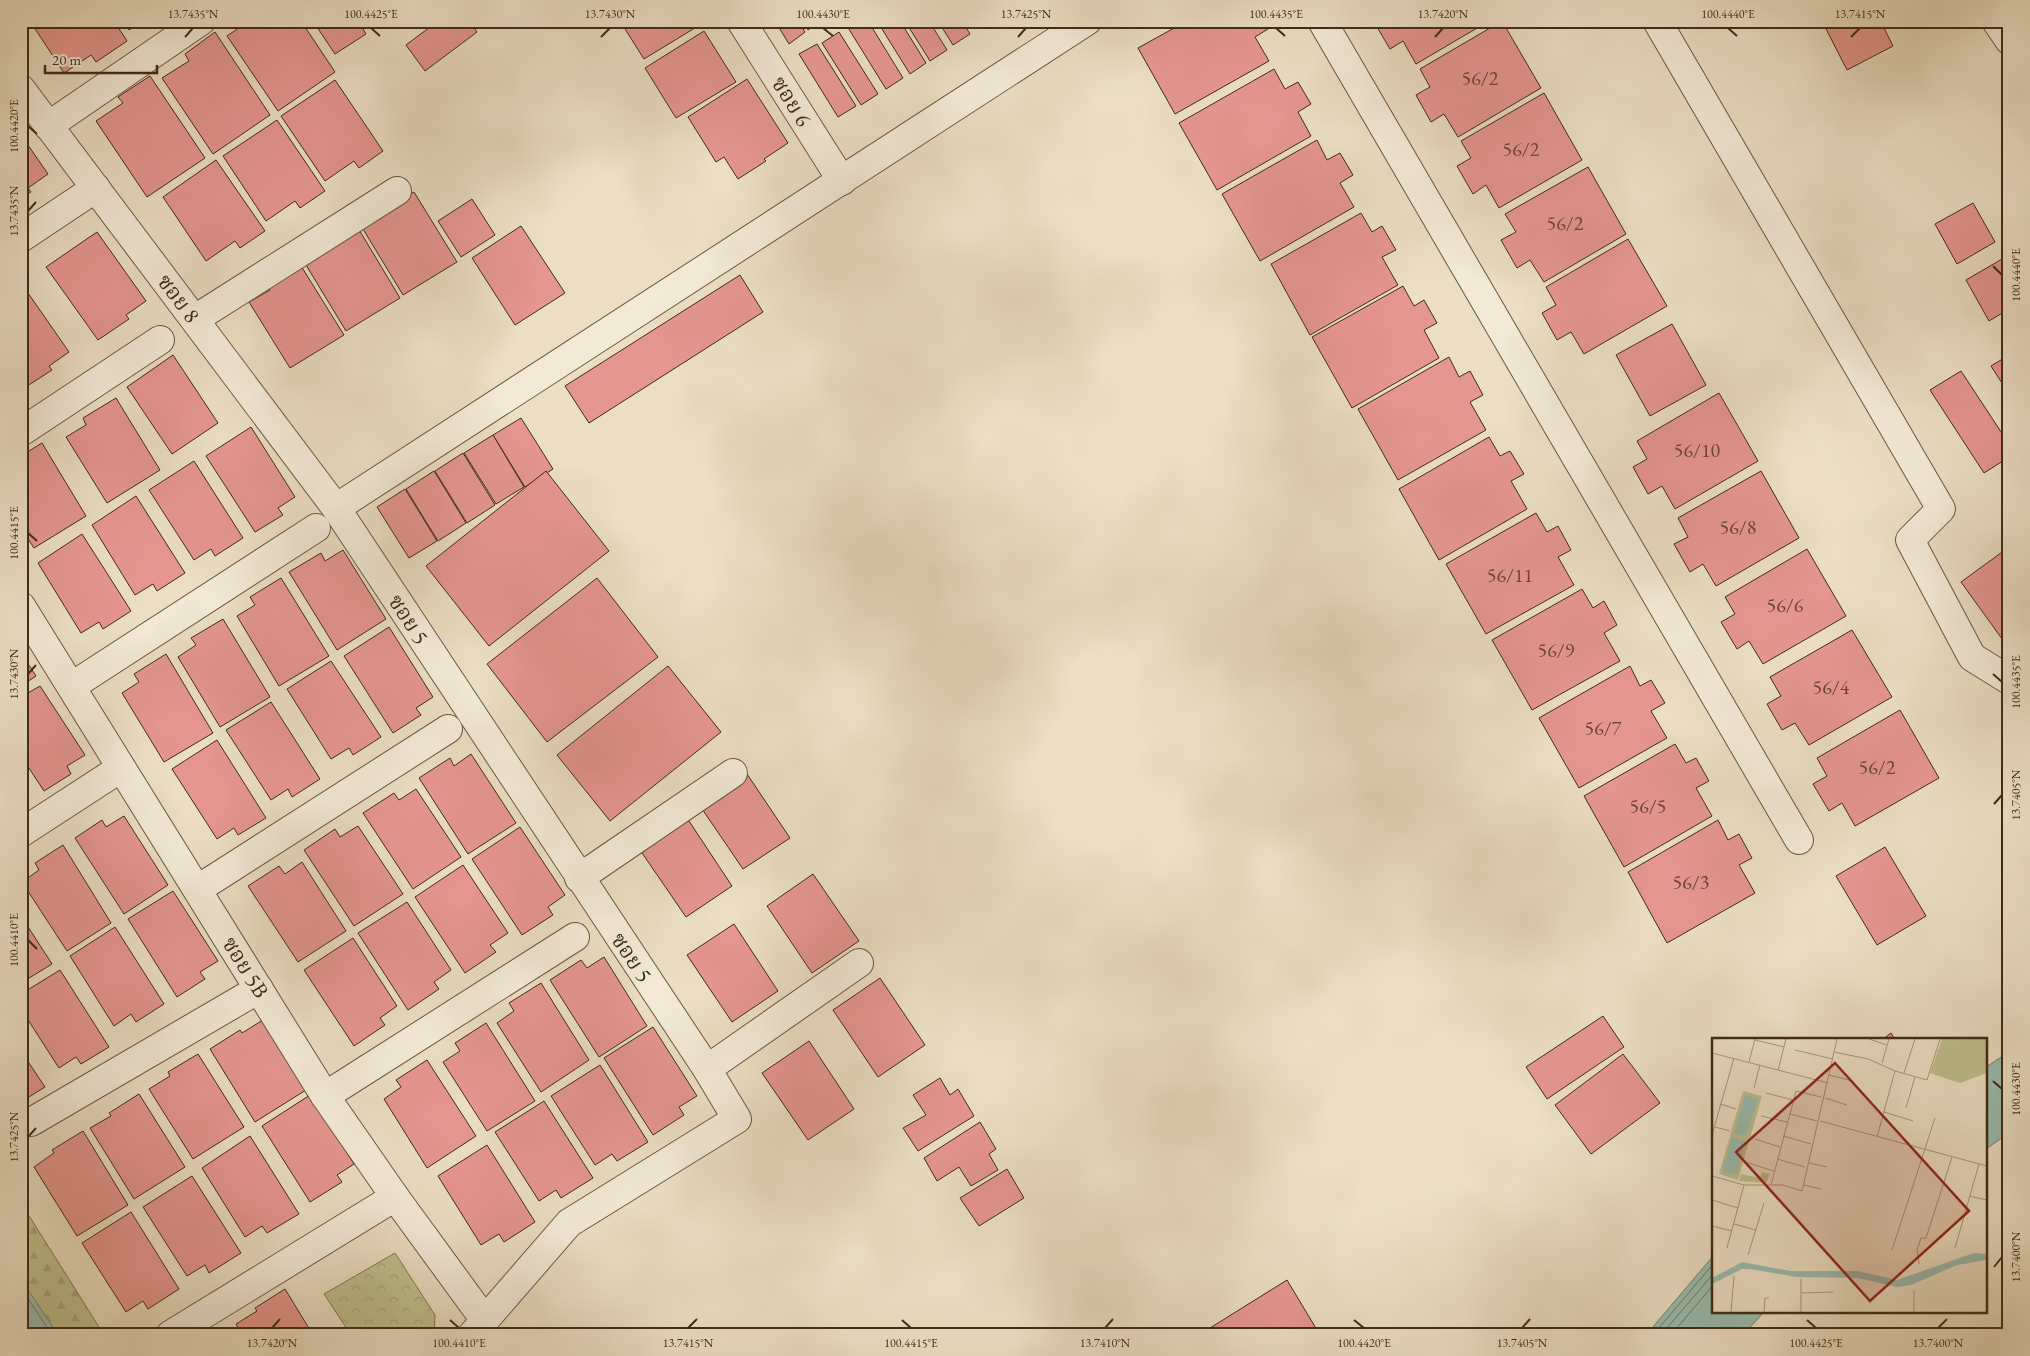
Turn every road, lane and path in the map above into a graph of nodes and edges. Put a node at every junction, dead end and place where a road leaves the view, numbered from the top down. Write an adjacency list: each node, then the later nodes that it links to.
1 (201, 21): 9 (street)
2 (741, 21): 10 (street, ซอย 6)
3 (1087, 21): 10 (street)
4 (1322, 21): 26 (street)
5 (1657, 21): 20 (street)
6 (1996, 21): 7 (street)
7 (2009, 40)
8 (21, 89): 9 (street, ซอย 8)
9 (48, 126): 11 (street, ซอย 8)
10 (842, 181): 17 (street)
11 (96, 188): 13 (street); 14 (street, ซอย 8)
12 (397, 191): 14 (street)
13 (21, 238)
14 (195, 319): 17 (street, ซอย 8)
15 (160, 340): 16 (street)
16 (21, 432)
17 (336, 508): 27 (street, ซอย 5)
18 (316, 528): 21 (street)
19 (21, 606): 21 (street, ซอย 5B)
20 (2009, 680)
21 (72, 686): 23 (street, ซอย 5B)
22 (448, 729): 28 (street)
23 (121, 768): 25 (street); 28 (street, ซอย 5B)
24 (733, 773): 27 (street)
25 (21, 833)
26 (1799, 840)
27 (579, 878): 32 (street, ซอย 5)
28 (198, 889): 31 (street, ซอย 5B)
29 (575, 937): 33 (street)
30 (859, 963): 32 (street)
31 (259, 989): 33 (street, ซอย 5B); 34 (street)
32 (707, 1069): 36 (street, ซอย 5)
33 (325, 1096): 35 (street, ซอย 5B)
34 (31, 1122)
35 (395, 1197): 36 (street, ซอย 5B); 37 (street)
36 (478, 1327)
37 (170, 1335)

